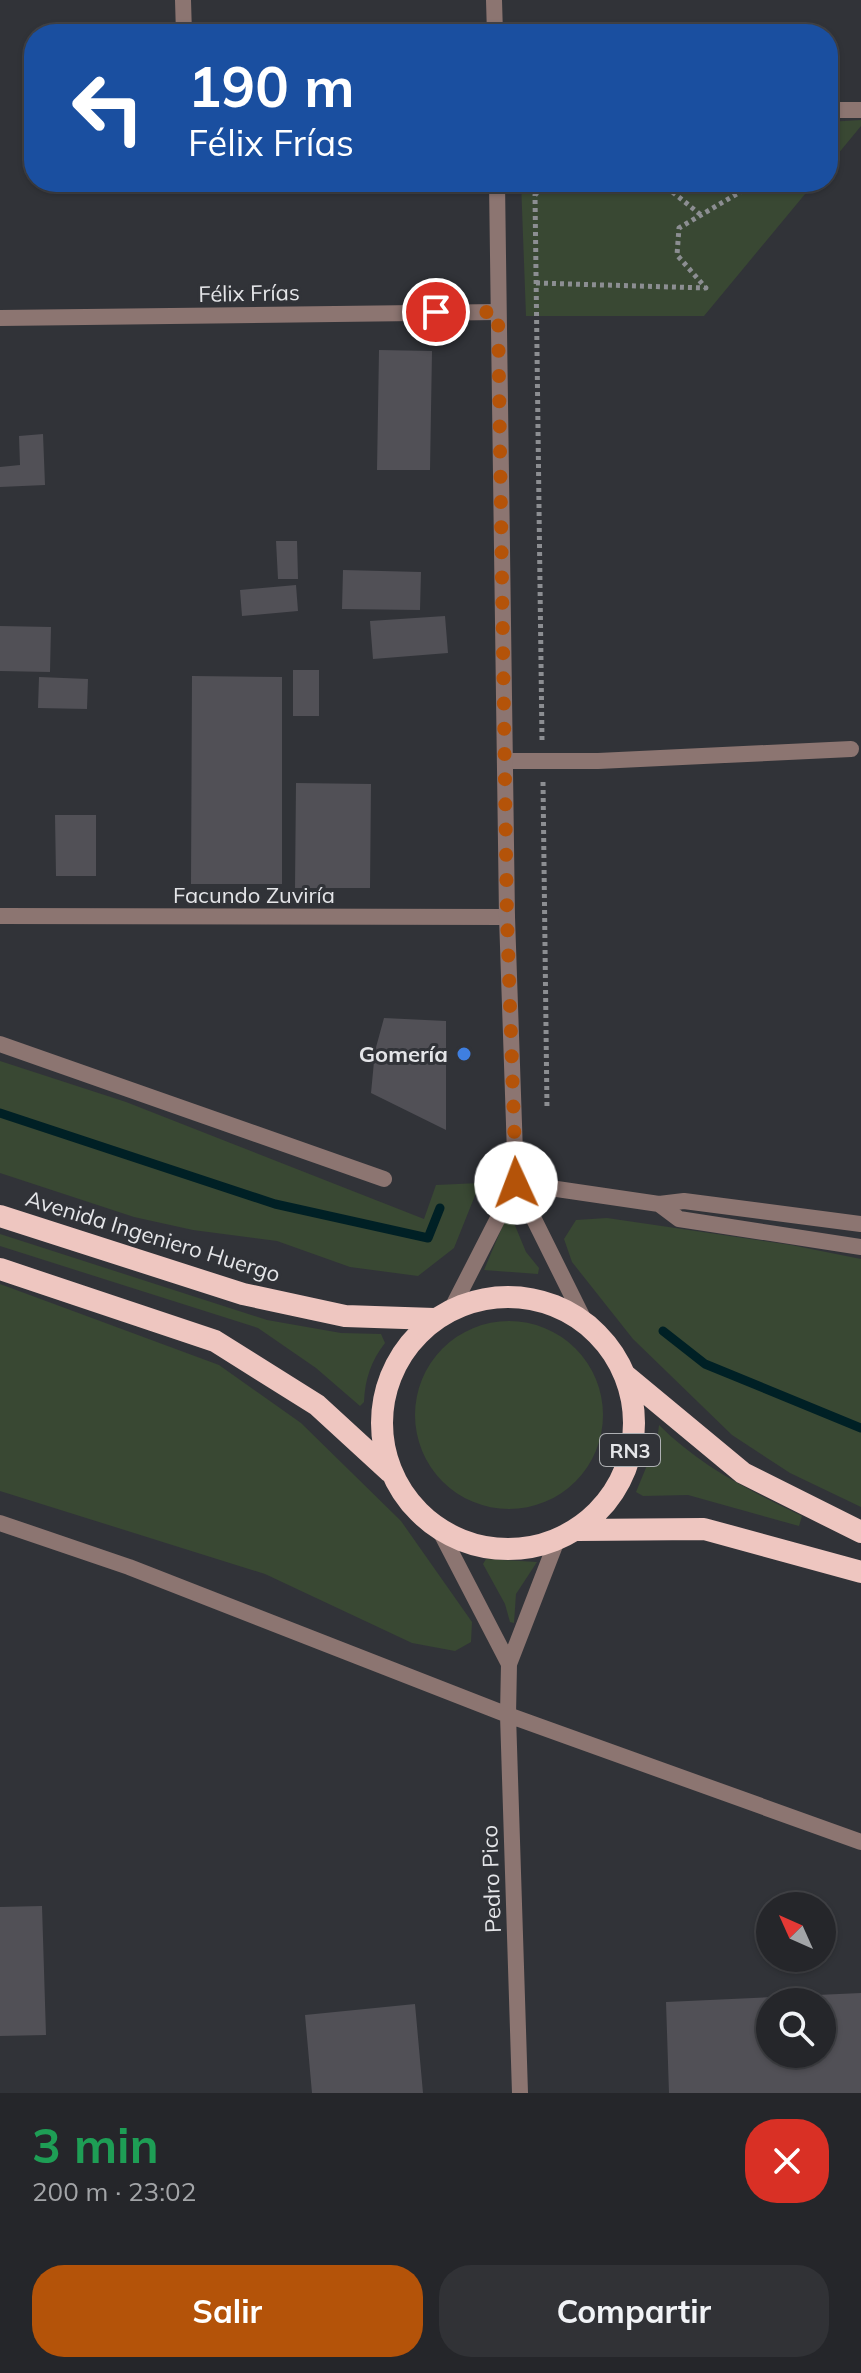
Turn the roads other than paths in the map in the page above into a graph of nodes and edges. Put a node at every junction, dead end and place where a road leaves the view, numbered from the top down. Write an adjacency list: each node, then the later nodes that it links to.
1 (183, 0): 3 (street)
2 (494, 0): 4 (street)
3 (184, 24)
4 (495, 24)
5 (838, 110): 6 (street)
6 (861, 110)
7 (497, 192): 8 (street)
8 (498, 312): 9 (street, Félix Frías); 11 (street)
9 (0, 318)
10 (851, 749): 11 (street)
11 (505, 761): 13 (street)
12 (0, 916): 13 (street, Facundo Zuviría)
13 (507, 917): 16 (street)
14 (0, 1044): 15 (street)
15 (384, 1179)
16 (516, 1183): 17 (street); 22 (street); 23 (street)
17 (659, 1204): 19 (street); 20 (street)
18 (0, 1216): 22 (highway, Avenida Ingeniero Huergo / RN3)
19 (861, 1224)
20 (861, 1247)
21 (0, 1269): 25 (highway, Avenida Ingeniero Huergo / RN3)
22 (442, 1315): 23 (highway, Avenida Ingeniero Huergo / RN3); 25 (highway, Avenida Ingeniero Huergo / RN3)
23 (585, 1322): 24 (highway, Avenida Ingeniero Huergo / RN3)
24 (626, 1376): 27 (highway, Avenida Ingeniero Huergo / RN3); 29 (highway, Avenida Ingeniero Huergo / RN3)
25 (390, 1472): 28 (highway, Avenida Ingeniero Huergo / RN3)
26 (0, 1523): 33 (street)
27 (577, 1530): 30 (highway, Avenida Ingeniero Huergo / RN3); 31 (highway, Avenida Ingeniero Huergo / RN3)
28 (440, 1531): 30 (highway, Avenida Ingeniero Huergo / RN3); 32 (street, Pedro Pico)
29 (861, 1532)
30 (557, 1540): 32 (street, Pedro Pico)
31 (861, 1572)
32 (509, 1664): 33 (street, Pedro Pico)
33 (508, 1715): 34 (street); 35 (street, Pedro Pico)
34 (861, 1842)
35 (520, 2093)

